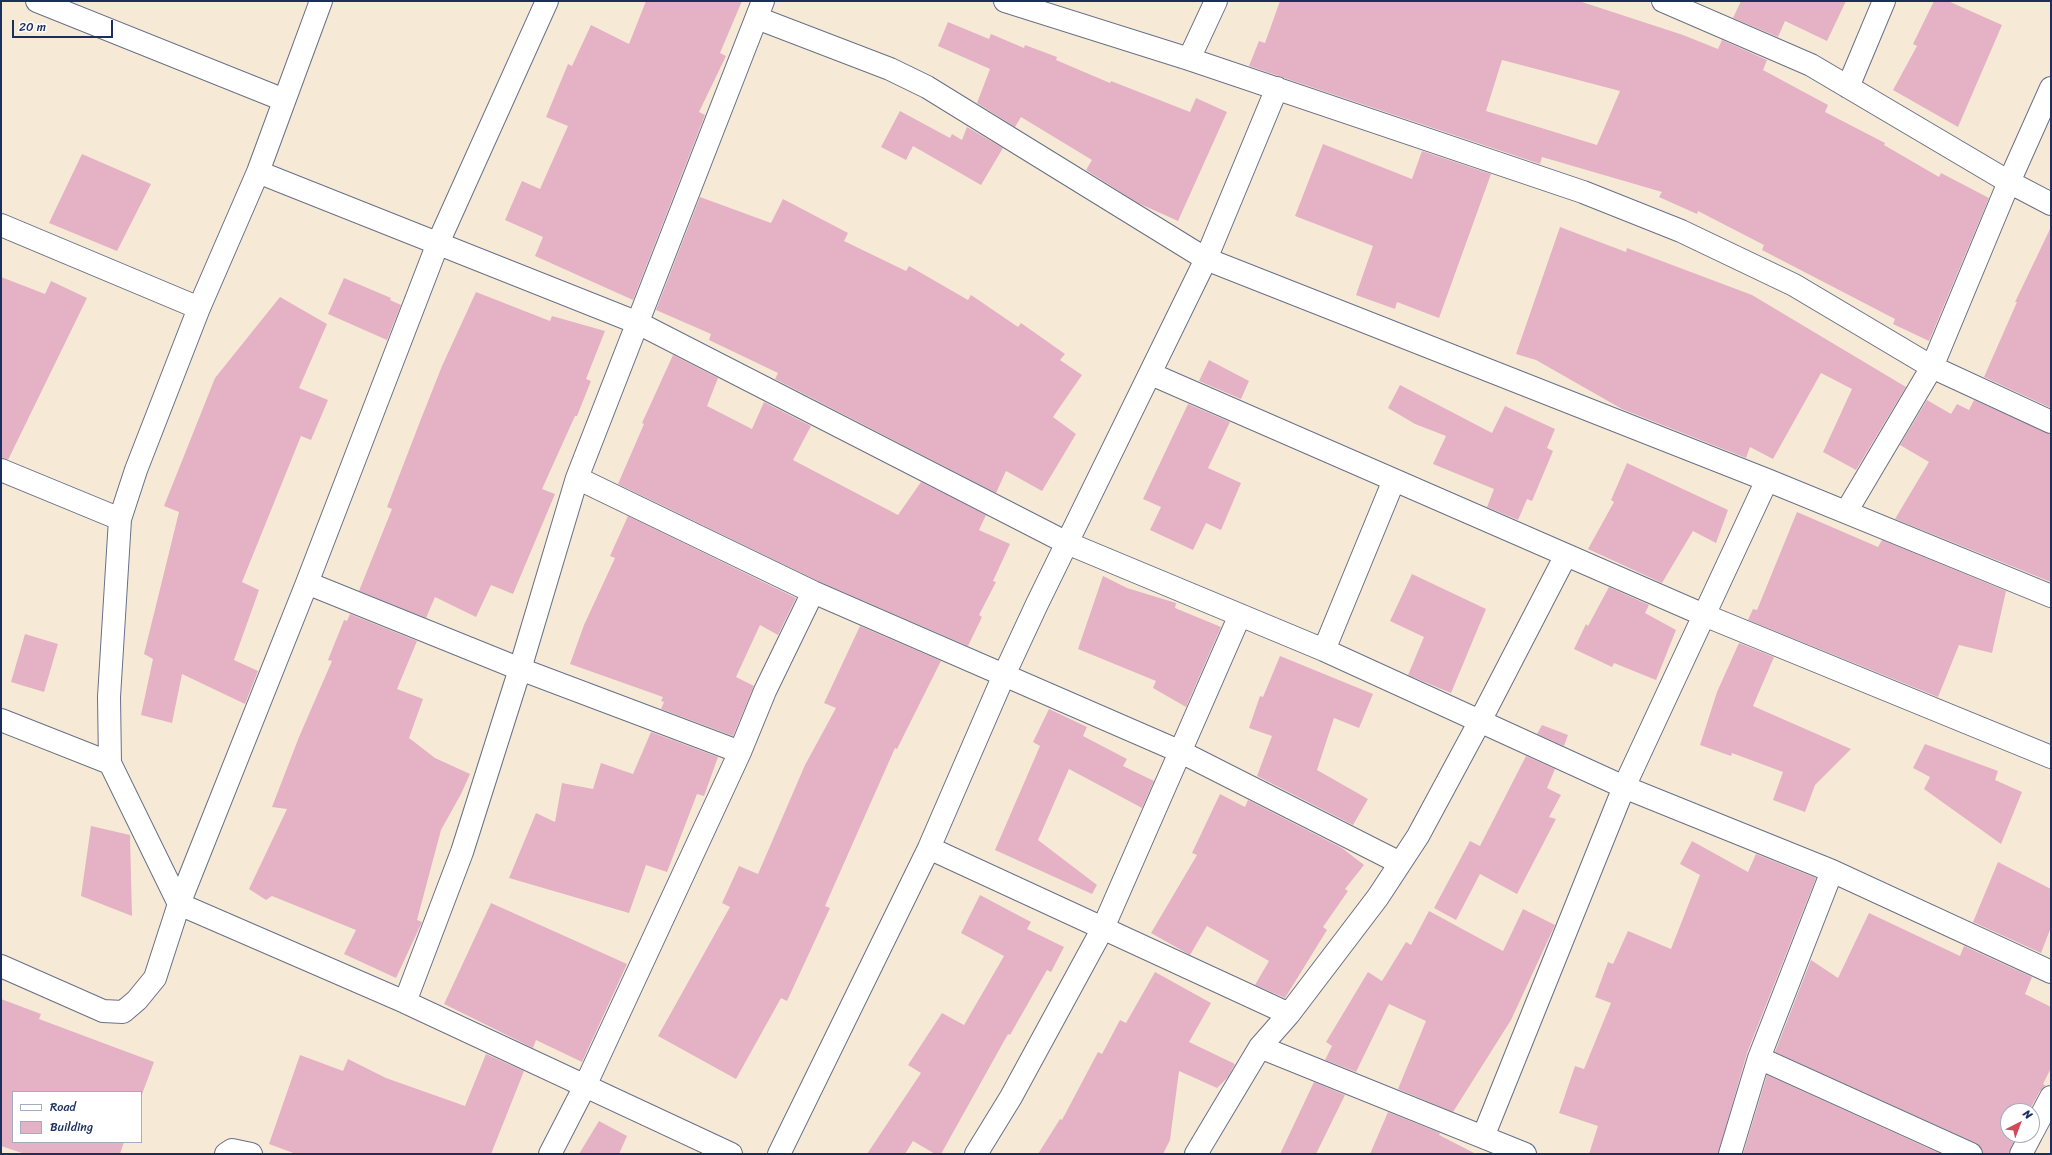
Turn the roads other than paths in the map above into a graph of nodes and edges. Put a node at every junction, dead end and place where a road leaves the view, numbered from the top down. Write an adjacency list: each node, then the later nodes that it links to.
1 (37, 1): 13 (street)
2 (321, 1): 13 (street)
3 (547, 1): 18 (street)
4 (1005, 1): 9 (street)
5 (1216, 1): 9 (street)
6 (1663, 1): 10 (street)
7 (1884, 1): 10 (street)
8 (760, 9): 19 (street); 21 (street)
9 (1189, 59): 11 (street)
10 (1848, 87): 15 (street)
11 (1277, 88): 19 (street); 22 (street)
12 (2051, 88): 15 (street)
13 (284, 100): 14 (street)
14 (258, 172): 18 (street); 20 (street)
15 (2009, 182): 16 (street); 22 (street)
16 (2051, 204)
17 (1, 225): 20 (street)
18 (438, 243): 21 (street); 33 (street)
19 (1206, 259): 23 (street); 28 (street)
20 (199, 308): 30 (street)
21 (638, 323): 26 (street); 31 (street)
22 (1932, 367): 24 (street); 29 (street)
23 (1152, 374): 27 (street); 31 (street)
24 (2051, 422)
25 (1, 470): 30 (street)
26 (576, 478): 34 (street); 39 (street)
27 (1394, 480): 32 (street); 38 (street)
28 (1767, 480): 29 (street); 37 (street)
29 (1846, 512): 35 (street)
30 (120, 519): 46 (street)
31 (1067, 543): 36 (street); 40 (street)
32 (1566, 555): 37 (street); 42 (street)
33 (307, 583): 39 (street); 51 (street)
34 (813, 592): 40 (street); 43 (street)
35 (2051, 596)
36 (1240, 615): 38 (street); 44 (street)
37 (1704, 615): 45 (street); 47 (street)
38 (1324, 650): 42 (street)
39 (520, 668): 43 (street); 55 (street)
40 (1004, 675): 44 (street); 48 (street)
41 (1, 720): 46 (street)
42 (1480, 721): 47 (street); 49 (street)
43 (740, 752): 59 (street)
44 (1181, 752): 49 (street); 52 (street)
45 (2051, 757)
46 (110, 763): 51 (street)
47 (1624, 787): 50 (street); 62 (street)
48 (929, 848): 52 (street); 68 (street)
49 (1400, 863): 56 (street)
50 (1832, 871): 54 (street); 58 (street)
51 (179, 904): 53 (street); 55 (street)
52 (1103, 928): 56 (street); 69 (street)
53 (1, 966)
54 (2051, 972)
55 (405, 1002): 59 (street)
56 (1288, 1014): 57 (street)
57 (1260, 1048): 62 (street); 70 (street)
58 (1760, 1058): 72 (street); 73 (street)
59 (585, 1086): 66 (street); 67 (street)
60 (2051, 1097): 61 (street)
61 (2040, 1118)
62 (1483, 1137): 71 (street)
63 (2027, 1143): 74 (street)
64 (226, 1154): 65 (street)
65 (251, 1154)
66 (550, 1154)
67 (731, 1154)
68 (779, 1154)
69 (976, 1154)
70 (1196, 1154)
71 (1525, 1154)
72 (1730, 1154)
73 (1971, 1154)
74 (2021, 1154)

